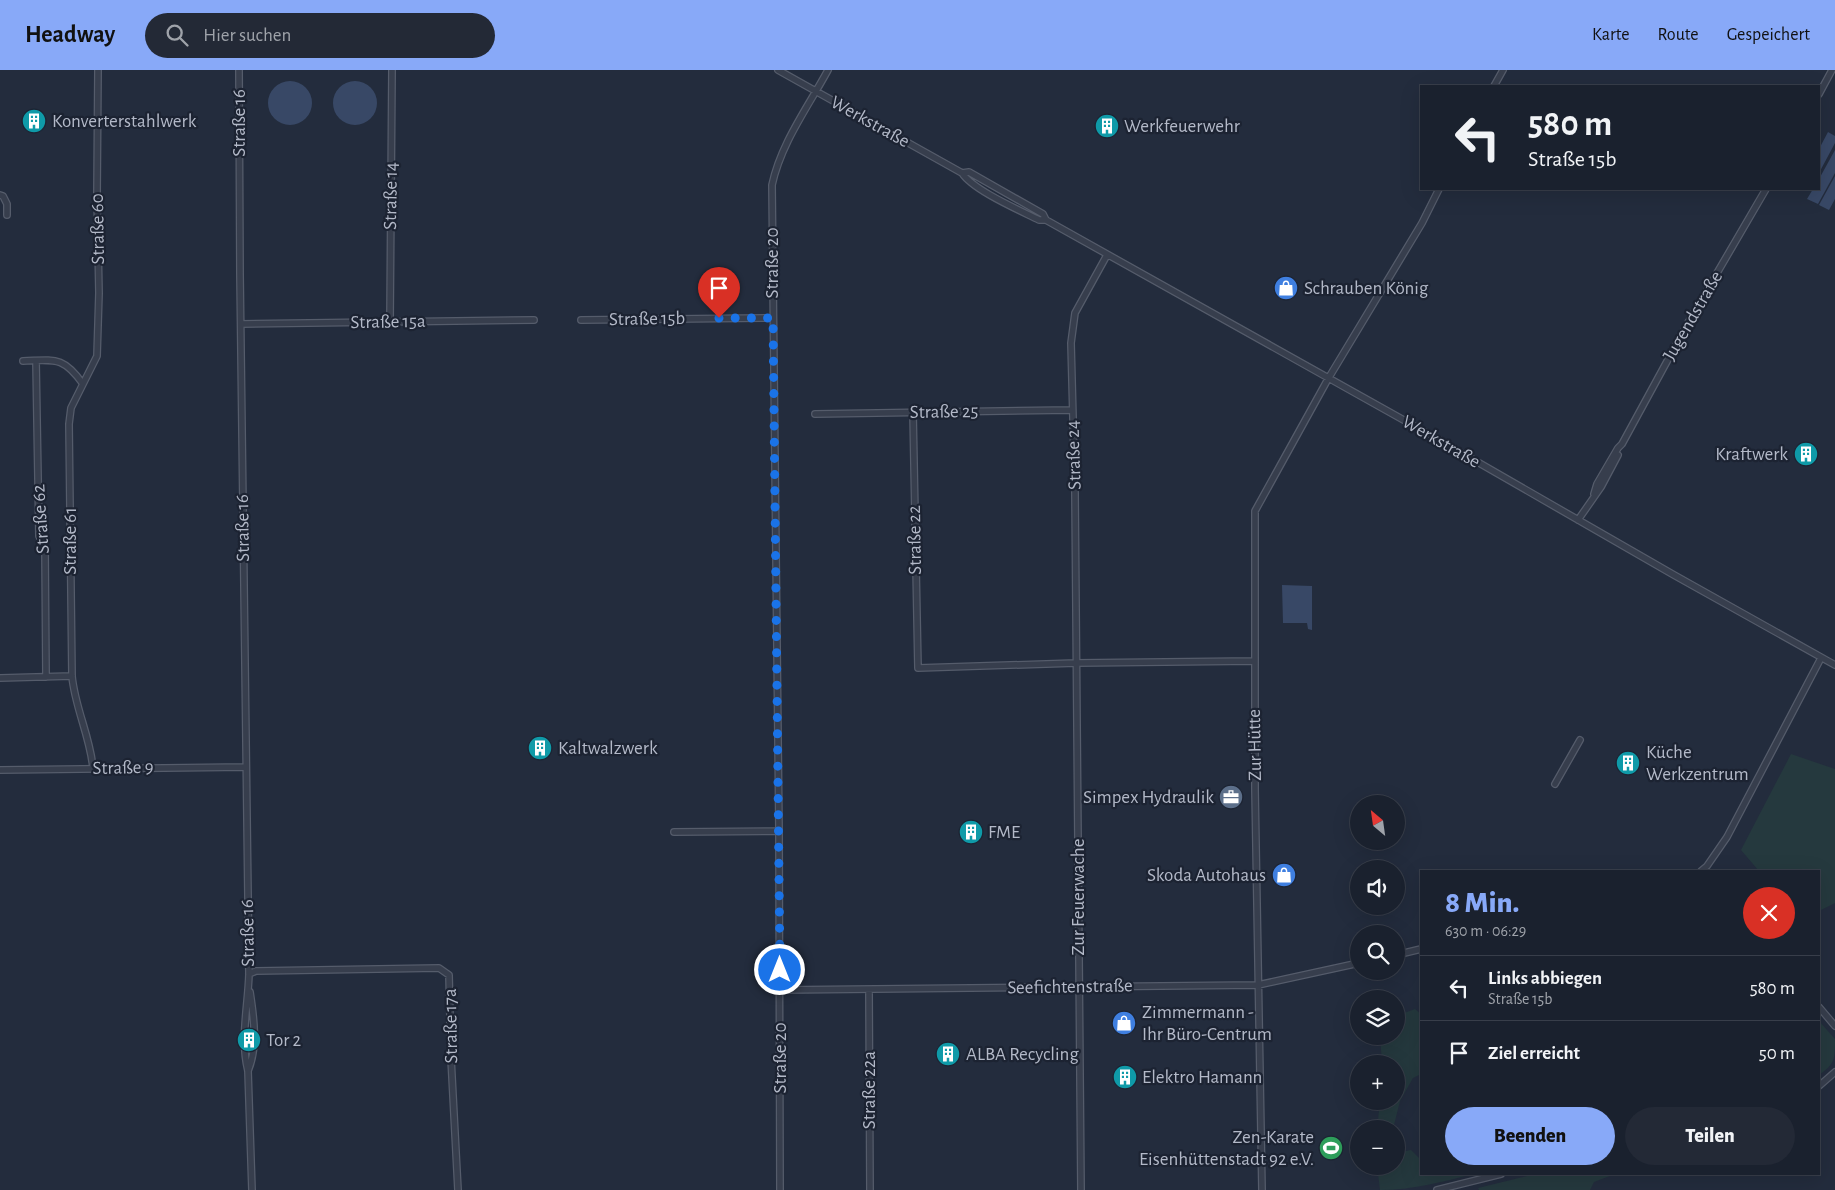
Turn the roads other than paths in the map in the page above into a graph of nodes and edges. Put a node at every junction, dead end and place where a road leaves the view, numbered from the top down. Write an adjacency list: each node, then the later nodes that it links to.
1 (98, 70): 24 (street, Straße 60)
2 (239, 70): 20 (street, Straße 16)
3 (392, 70): 19 (street, Straße 14)
4 (778, 70): 9 (street, Werkstraße)
5 (828, 70): 9 (street, Straße 20)
6 (1503, 70): 8 (street)
7 (1832, 70): 10 (street)
8 (1495, 85)
9 (815, 92): 15 (street, Werkstraße); 16 (street, Straße 20)
10 (1820, 92)
11 (1439, 190): 23 (street, Zur Hütte)
12 (1765, 190): 28 (street, Jugendstraße)
13 (0, 195): 14 (street)
14 (7, 215)
15 (1107, 255): 23 (street, Werkstraße); 25 (street, Straße 24)
16 (773, 318): 18 (street, Straße 15b); 41 (street, Straße 20)
17 (534, 320): 19 (street, Straße 15a)
18 (581, 320)
19 (390, 322): 20 (street, Straße 15a)
20 (241, 324): 38 (street, Straße 16)
21 (23, 361): 22 (street)
22 (36, 361): 24 (street); 34 (street, Straße 62)
23 (1328, 379): 28 (street, Werkstraße); 30 (street, Zur Hütte)
24 (83, 384): 33 (street, Straße 61)
25 (1072, 410): 26 (street, Straße 25); 31 (street, Straße 24)
26 (913, 412): 27 (street, Straße 25); 31 (street, Straße 22)
27 (815, 414)
28 (1578, 520): 29 (street, Werkstraße)
29 (1821, 658): 32 (street, Werkstraße); 43 (street)
30 (1254, 661): 31 (street); 48 (street, Zur Hütte)
31 (1076, 663): 49 (street, Zur Feuerwache)
32 (1835, 665)
33 (72, 676): 34 (street); 37 (street, Straße 61)
34 (46, 677): 35 (street)
35 (0, 678)
36 (1580, 740): 40 (street)
37 (93, 768): 38 (street, Straße 9); 39 (street, Straße 9)
38 (246, 768): 47 (street, Straße 16)
39 (0, 770)
40 (1555, 784)
41 (779, 831): 42 (street); 50 (street, Straße 20)
42 (674, 832)
43 (1702, 870)
44 (1420, 949): 45 (street)
45 (1405, 953)
46 (1350, 965): 48 (street, Seefichtenstraße)
47 (249, 974): 57 (street, Straße 16); 58 (street, Straße 17a)
48 (1258, 985): 49 (street, Seefichtenstraße); 62 (street, Zur Hütte)
49 (1079, 987): 51 (street, Seefichtenstraße); 61 (street, Zur Feuerwache)
50 (780, 990): 51 (street, Seefichtenstraße); 59 (street, Straße 20)
51 (869, 990): 60 (street, Straße 22a)
52 (1820, 1009): 53 (street)
53 (1835, 1026)
54 (1835, 1072): 55 (street)
55 (1820, 1085)
56 (1497, 1175): 63 (street)
57 (252, 1190)
58 (458, 1190)
59 (780, 1190)
60 (870, 1190)
61 (1081, 1190)
62 (1262, 1190)
63 (1436, 1190)

